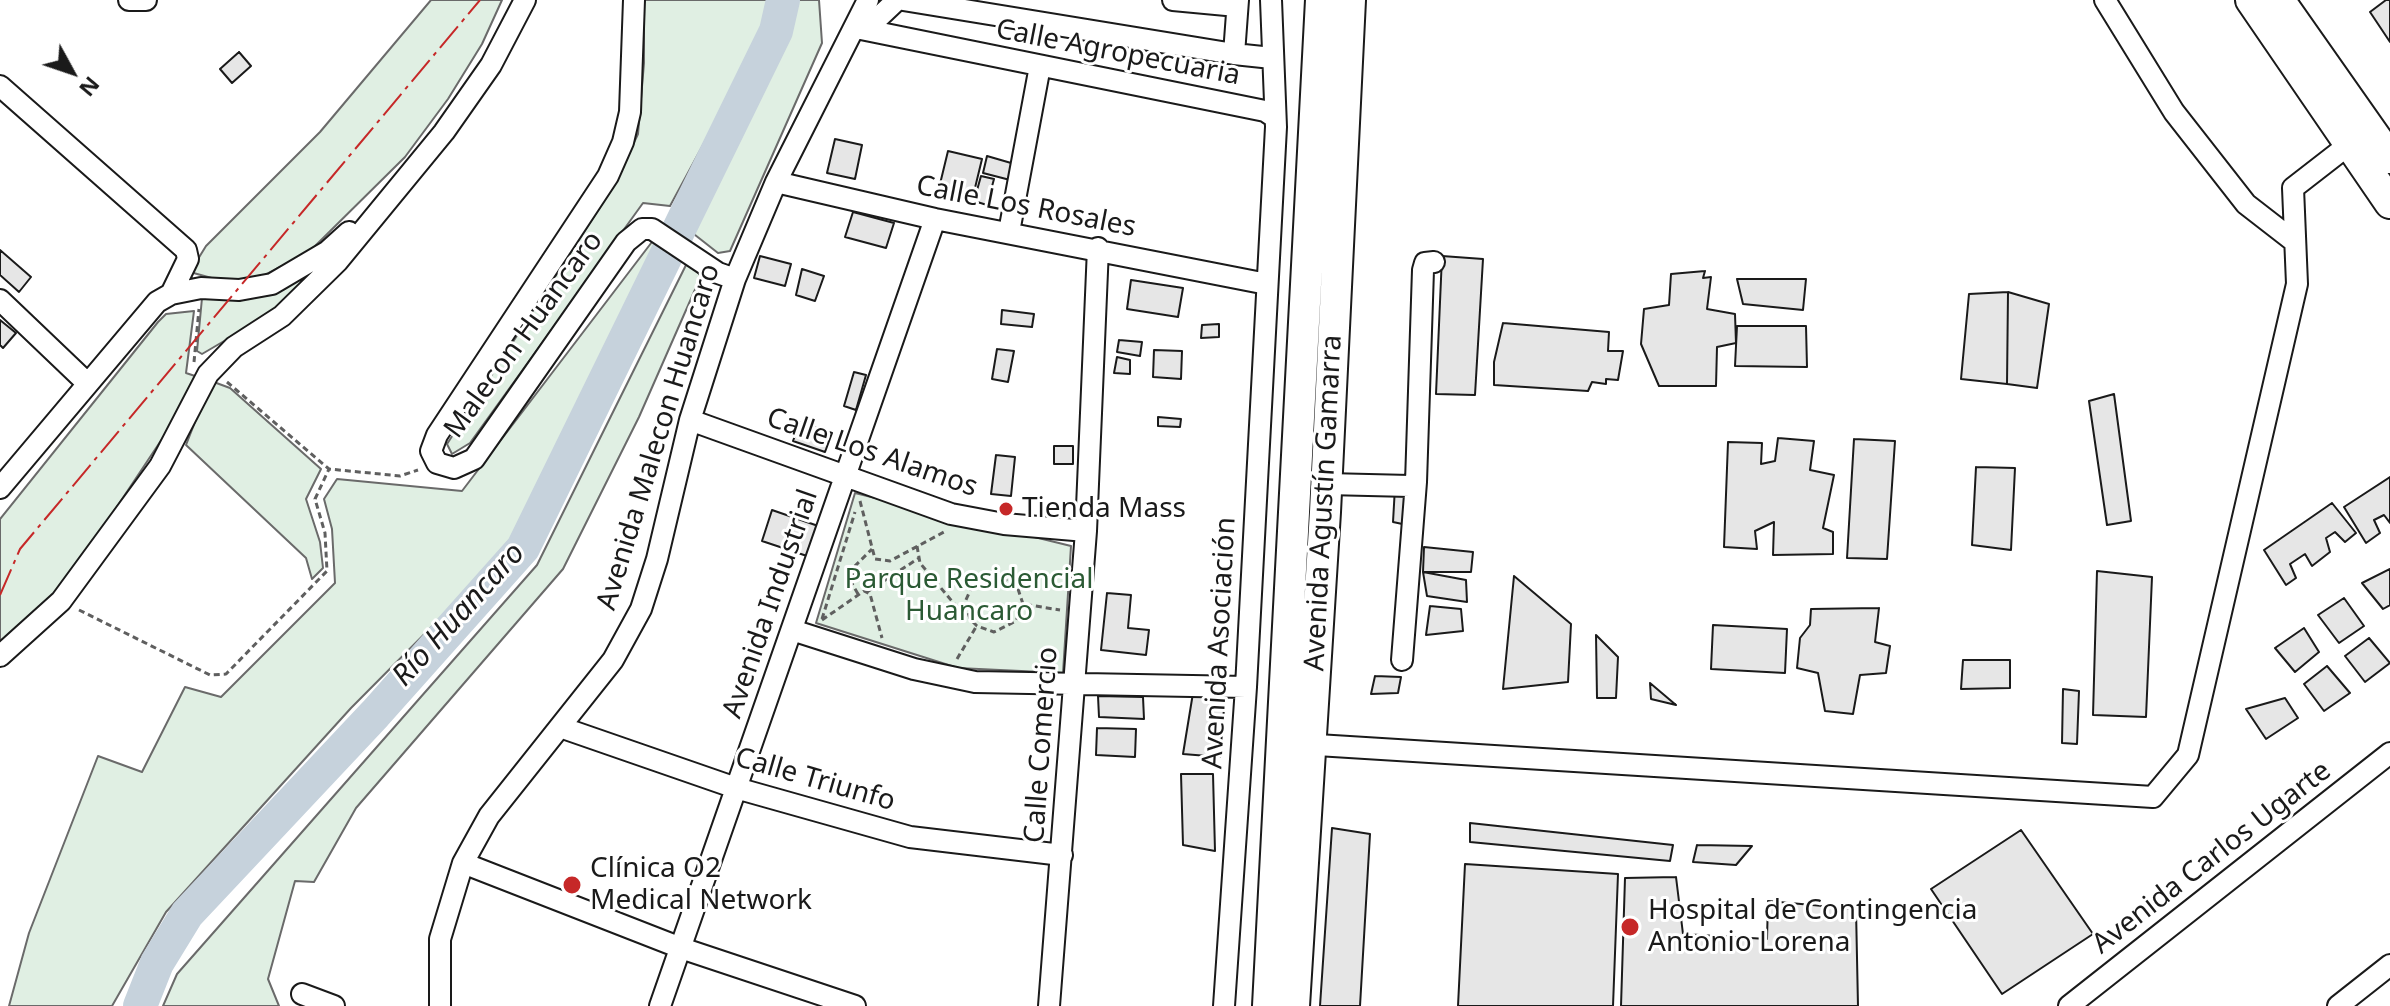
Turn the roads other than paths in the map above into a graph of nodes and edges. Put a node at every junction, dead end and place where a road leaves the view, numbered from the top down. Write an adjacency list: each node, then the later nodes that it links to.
1 (131, 0): 2 (street)
2 (146, 0)
3 (525, 0): 25 (street)
4 (634, 0): 32 (street, Malecon Huancaro)
5 (868, 0): 16 (street, Avenida Malecon Huancaro)
6 (897, 0): 16 (street)
7 (903, 0): 17 (street)
8 (1173, 0): 15 (street)
9 (1271, 0): 18 (street, Avenida Asociación)
10 (1321, 0): 38 (highway, Avenida Agustín Gamarra)
11 (1350, 0): 39 (highway, Avenida Agustín Gamarra)
12 (2105, 0): 29 (street)
13 (2251, 0): 22 (highway)
14 (2279, 0): 22 (highway)
15 (1238, 3): 17 (street)
16 (864, 30): 19 (street, Calle Agropecuaria); 24 (street, Avenida Malecon Huancaro)
17 (1234, 54): 18 (street)
18 (1272, 58): 21 (street, Avenida Asociación)
19 (1040, 66): 21 (street, Calle Agropecuaria); 28 (street)
20 (0, 86): 34 (street)
21 (1274, 117): 33 (street, Avenida Asociación)
22 (2358, 137): 23 (highway); 26 (highway); 29 (street)
23 (2390, 158)
24 (776, 182): 27 (street, Calle Los Rosales); 32 (street, Avenida Malecon Huancaro)
25 (390, 194): 34 (street); 46 (street)
26 (2390, 203)
27 (935, 219): 28 (street, Calle Los Rosales); 40 (street, Avenida Industrial)
28 (1009, 232): 30 (street, Calle Los Rosales)
29 (2295, 242): 51 (street)
30 (1098, 248): 33 (street, Calle Los Rosales); 44 (street, Calle Comercio)
31 (1434, 262): 41 (street)
32 (726, 276): 37 (street, Avenida Malecon Huancaro)
33 (1267, 284): 49 (street, Avenida Asociación)
34 (171, 294): 36 (street)
35 (0, 300): 36 (street)
36 (87, 383): 43 (street)
37 (690, 420): 40 (street, Calle Los Alamos); 50 (street, Avenida Malecon Huancaro)
38 (1298, 448): 39 (highway); 51 (highway, Avenida Agustín Gamarra)
39 (1328, 449): 42 (highway, Avenida Agustín Gamarra)
40 (845, 478): 44 (street, Calle Los Alamos); 45 (street, Avenida Industrial)
41 (1416, 482): 42 (street); 47 (street)
42 (1327, 484): 51 (highway, Avenida Agustín Gamarra)
43 (0, 488)
44 (1086, 531): 48 (street, Calle Comercio)
45 (792, 630): 48 (street); 53 (street, Avenida Industrial)
46 (0, 656)
47 (1402, 660)
48 (1074, 686): 49 (street); 54 (street, Calle Comercio)
49 (1246, 687): 64 (street, Avenida Asociación)
50 (560, 727): 53 (street, Calle Triunfo); 55 (street, Avenida Malecon Huancaro)
51 (1297, 744): 65 (highway, Avenida Agustín Gamarra); 66 (highway, Avenida Agustín Gamarra)
52 (2390, 753): 67 (street, Avenida Carlos Ugarte)
53 (736, 788): 54 (street, Calle Triunfo); 56 (street, Avenida Industrial)
54 (1062, 855): 63 (street, Calle Comercio)
55 (463, 863): 56 (street); 60 (street, Avenida Malecon Huancaro)
56 (681, 948): 61 (street, Avenida Industrial); 62 (street)
57 (2390, 965): 68 (street)
58 (302, 994): 59 (street)
59 (334, 1006)
60 (440, 1006)
61 (660, 1006)
62 (855, 1006)
63 (1049, 1006)
64 (1224, 1006)
65 (1268, 1006)
66 (1294, 1006)
67 (2069, 1006)
68 (2338, 1006)

